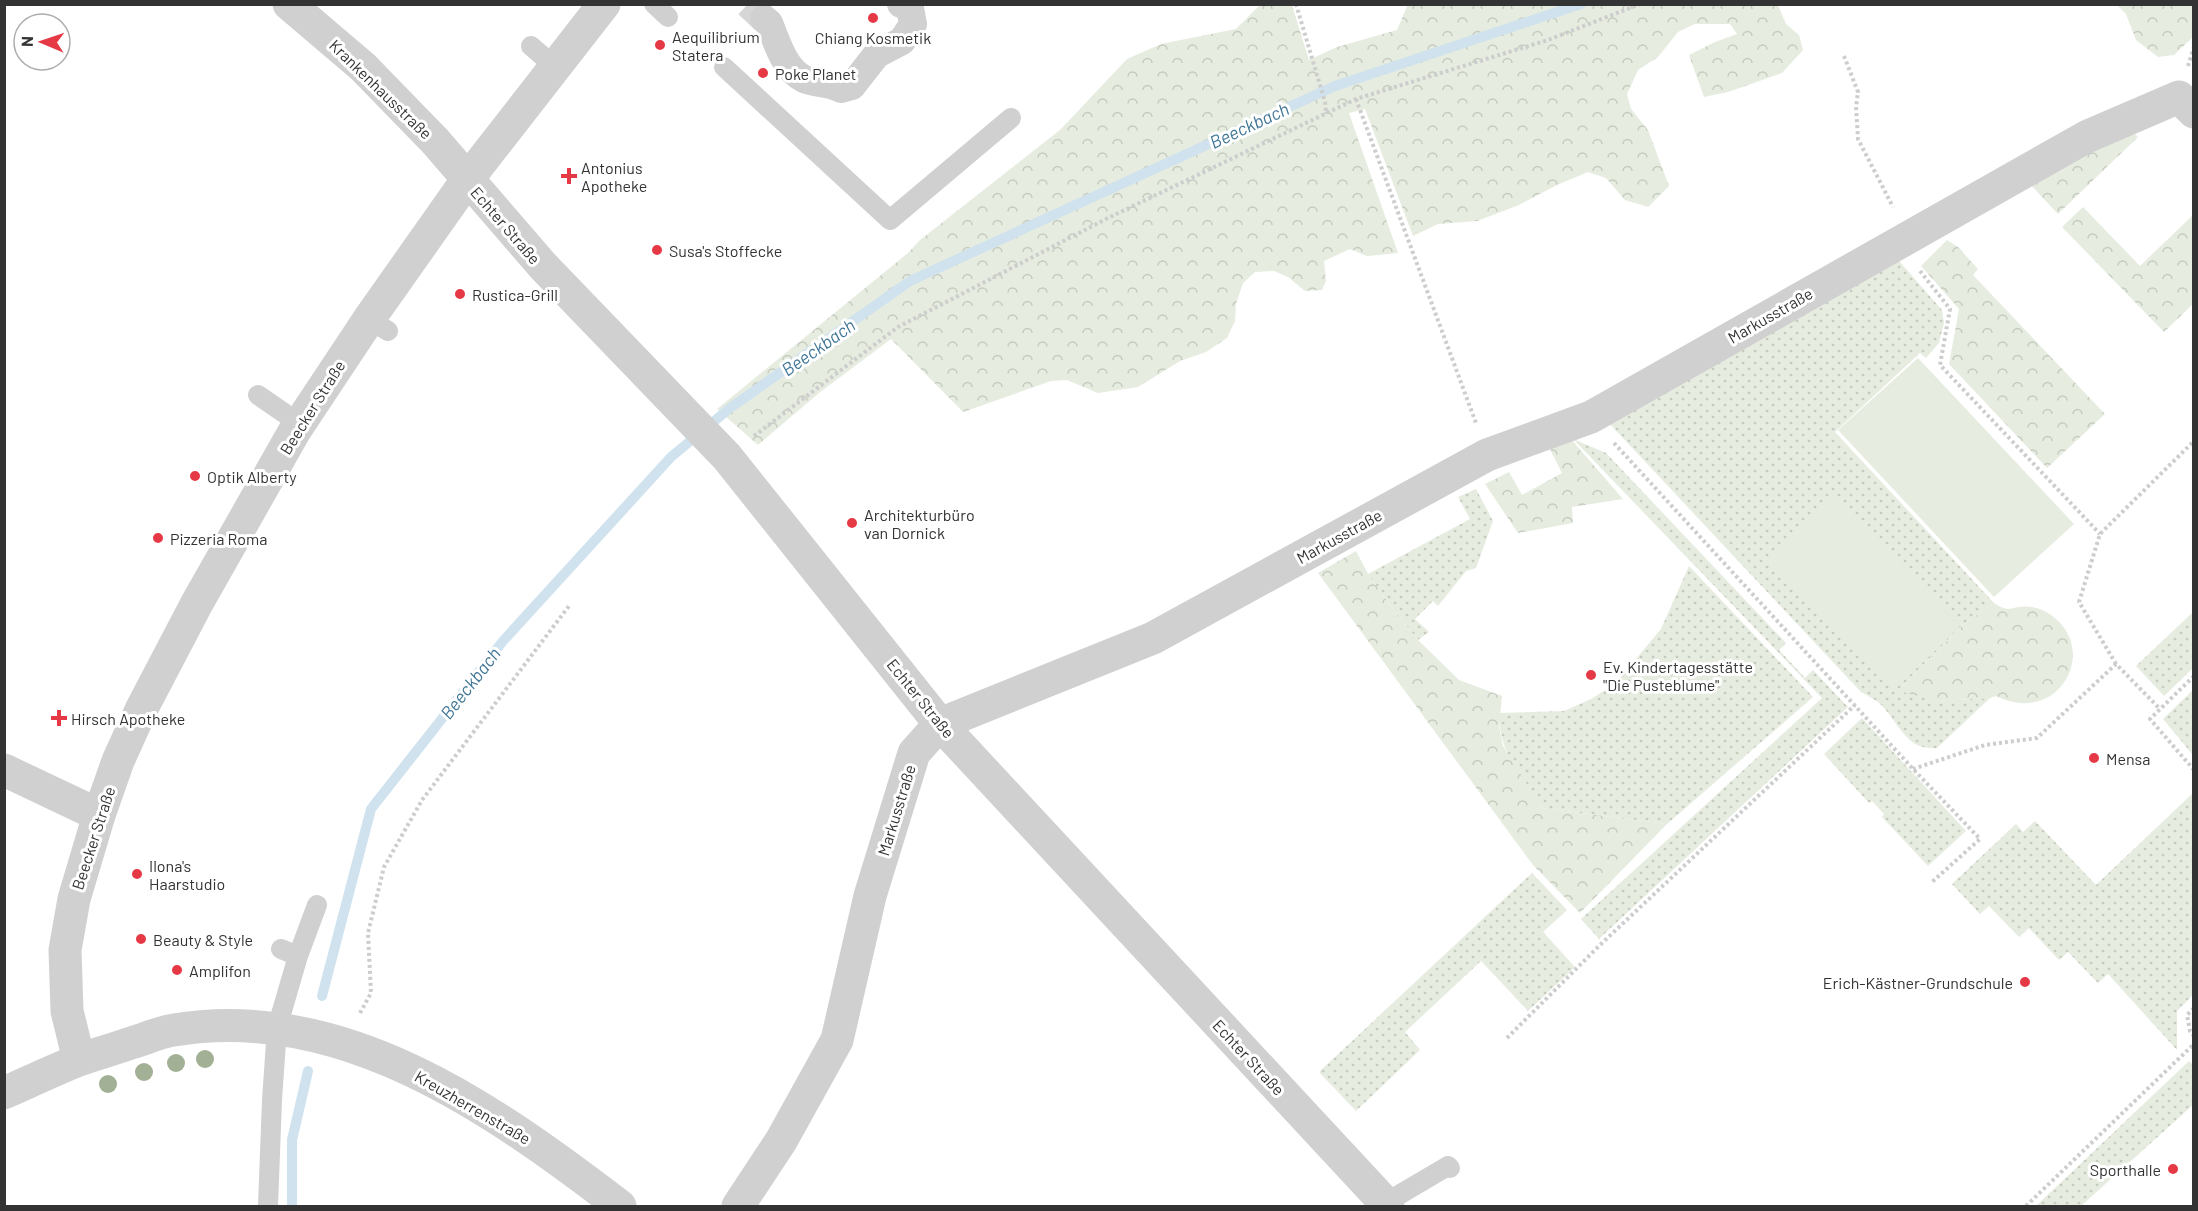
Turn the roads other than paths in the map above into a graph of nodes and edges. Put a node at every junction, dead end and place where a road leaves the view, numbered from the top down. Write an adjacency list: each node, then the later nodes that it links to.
1 (289, 4): 8 (street, Krankenhausstraße)
2 (604, 4): 8 (street, Beecker Straße)
3 (901, 4): 4 (street)
4 (764, 19)
5 (724, 67): 7 (lane)
6 (2193, 112): 11 (street, Markusstraße)
7 (1011, 118)
8 (466, 180): 10 (street, Beecker Straße); 11 (street, Echter Straße)
9 (258, 395): 10 (lane)
10 (300, 424): 13 (street, Beecker Straße)
11 (940, 724): 19 (street, Echter Straße); 22 (street, Markusstraße)
12 (4, 770): 13 (street)
13 (99, 815): 16 (street, Beecker Straße)
14 (317, 905): 15 (lane)
15 (277, 1028): 16 (street, Kreuzherrenstraße); 20 (lane); 21 (street, Kreuzherrenstraße)
16 (79, 1060): 17 (street, Kreuzherrenstraße)
17 (4, 1093)
18 (1450, 1168): 19 (lane)
19 (1386, 1205)
20 (268, 1206)
21 (620, 1206)
22 (738, 1206)

